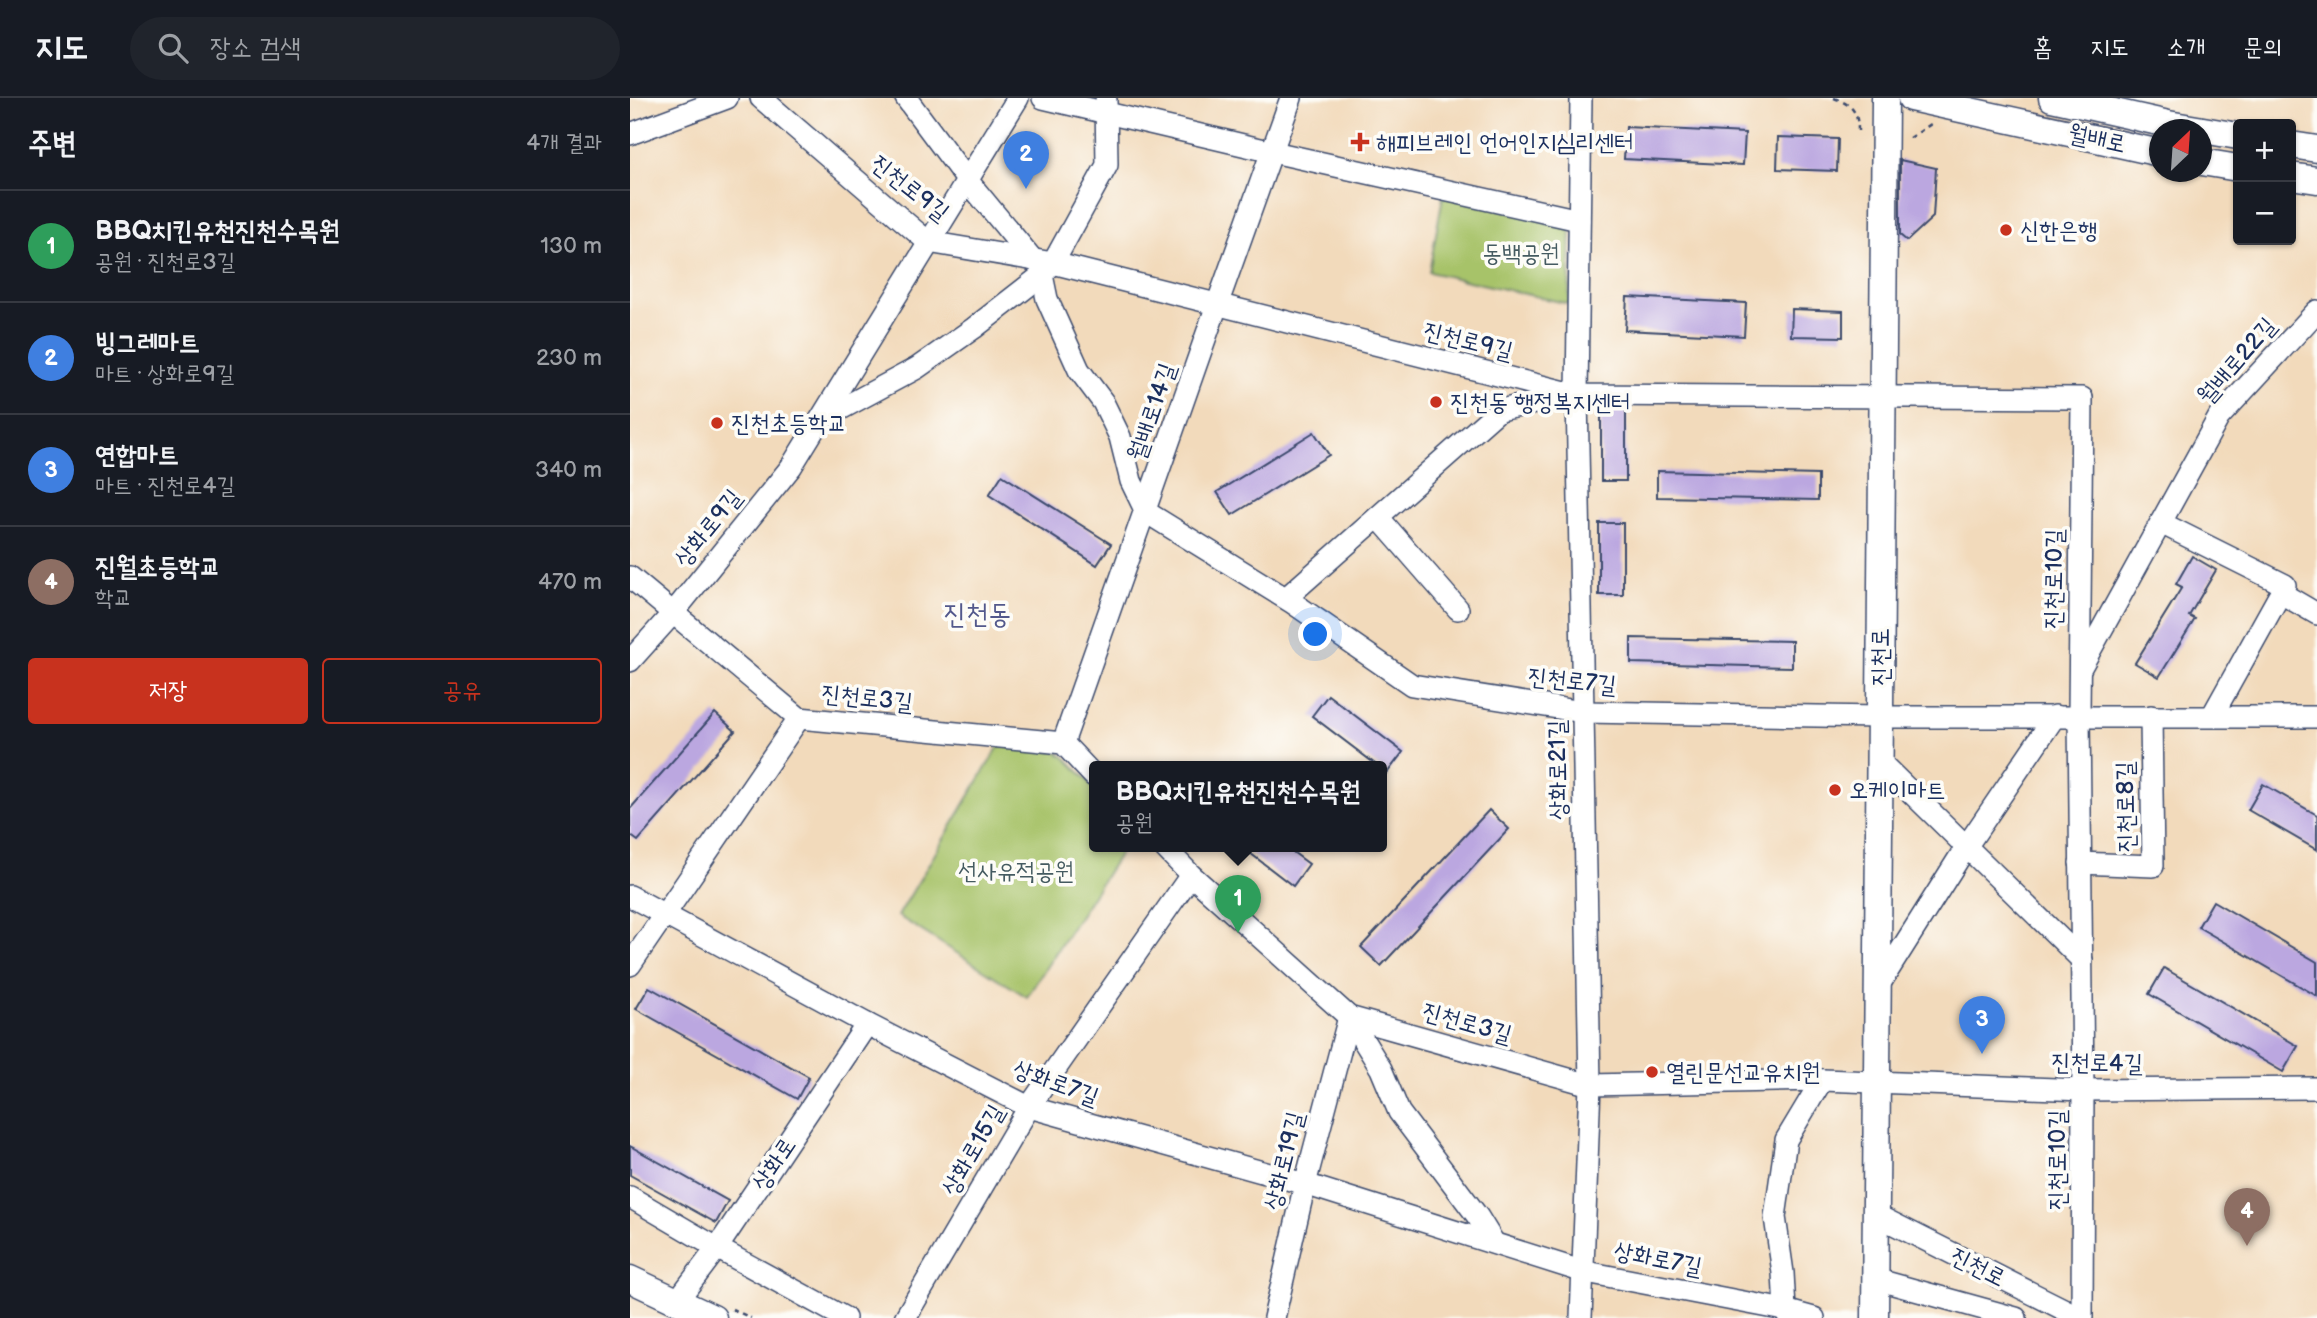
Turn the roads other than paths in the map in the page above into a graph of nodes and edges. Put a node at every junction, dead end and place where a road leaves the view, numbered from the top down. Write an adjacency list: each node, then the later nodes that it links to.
1 (727, 98): 12 (street)
2 (761, 98): 24 (street, 진천로9길)
3 (906, 98): 21 (street)
4 (1018, 98): 21 (street, 상화로9길)
5 (1043, 98): 11 (street)
6 (1292, 98): 17 (street, 월배로14길)
7 (1581, 98): 23 (street, 상화로21길)
8 (1885, 98): 29 (main road, 진천로)
9 (1911, 98): 16 (main road, 월배로)
10 (2052, 98): 13 (main road, 월배로)
11 (1106, 105): 17 (street); 25 (street)
12 (630, 134)
13 (2233, 135)
14 (2296, 146): 15 (main road)
15 (2317, 149)
16 (2149, 151)
17 (1273, 152): 23 (street); 26 (street, 월배로14길)
18 (2212, 163): 19 (main road)
19 (2233, 166)
20 (2296, 177): 22 (main road)
21 (967, 180): 24 (street, 상화로9길); 25 (street)
22 (2317, 180)
23 (1579, 220): 28 (street, 상화로21길)
24 (928, 242): 25 (street, 진천로9길); 30 (street, 상화로9길)
25 (1042, 266): 26 (street, 진천로9길); 30 (street, 상화로9길); 31 (street)
26 (1217, 305): 28 (street, 진천로9길); 31 (street, 월배로14길)
27 (2317, 311): 33 (street, 월배로22길)
28 (1577, 395): 29 (street, 진천로9길); 32 (street); 42 (street, 상화로21길)
29 (1881, 396): 41 (street, 진천로10길); 49 (main road, 진천로)
30 (818, 422): 38 (street, 상화로9길)
31 (1146, 512): 36 (street, 진천로7길); 50 (street, 월배로14길)
32 (1378, 517): 36 (street); 37 (street)
33 (2161, 523): 35 (street); 41 (street, 월배로22길)
34 (630, 577): 38 (street, 진천로3길)
35 (2283, 589): 39 (street); 46 (street)
36 (1286, 598): 42 (street, 진천로7길)
37 (1458, 609)
38 (674, 612): 40 (street, 상화로9길); 48 (street, 진천로3길)
39 (2317, 614)
40 (630, 661)
41 (2079, 670): 44 (street, 진천로10길)
42 (1583, 712): 49 (street, 진천로7길); 66 (street, 상화로21길)
43 (2055, 716): 44 (street); 49 (street); 53 (street)
44 (2079, 716): 45 (street); 55 (street, 진천로10길)
45 (2151, 716): 46 (street); 55 (street, 진천로8길)
46 (2212, 716): 47 (street)
47 (2317, 717)
48 (799, 718): 50 (street, 진천로3길); 58 (street)
49 (1880, 718): 51 (main road, 진천로)
50 (1063, 743): 52 (street)
51 (1881, 763): 53 (street); 61 (main road, 진천로)
52 (1089, 771)
53 (1966, 848): 59 (street); 61 (street)
54 (1169, 852): 56 (street, 진천로3길)
55 (2080, 863): 59 (street, 진천로10길)
56 (1191, 875): 62 (street, 진천로3길); 69 (street, 상화로15길)
57 (630, 896): 58 (street, 상화로7길)
58 (665, 915): 60 (street); 63 (street, 상화로7길)
59 (2082, 960): 68 (street, 진천로10길)
60 (630, 965)
61 (1877, 988): 65 (main road, 진천로)
62 (1349, 1017): 66 (street, 진천로3길); 70 (street, 상화로19길); 73 (street)
63 (867, 1024): 69 (street, 상화로7길); 74 (street, 상화로)
64 (1822, 1080): 65 (street, 진천로3길); 66 (street, 진천로3길); 79 (street)
65 (1876, 1083): 68 (street, 진천로4길); 72 (main road, 진천로)
66 (1590, 1085): 75 (street, 상화로21길)
67 (2317, 1088): 68 (street, 진천로4길)
68 (2083, 1090): 88 (street, 진천로10길)
69 (1029, 1107): 70 (street, 상화로7길); 82 (street, 상화로15길)
70 (1305, 1184): 73 (street, 상화로7길); 83 (street, 상화로19길)
71 (630, 1197): 74 (street)
72 (1876, 1215): 77 (main road, 진천로); 88 (street, 진천로)
73 (1494, 1243): 75 (street, 상화로7길)
74 (717, 1248): 78 (street, 상화로); 81 (street)
75 (1581, 1271): 79 (street, 상화로7길); 84 (street, 상화로21길)
76 (630, 1279): 78 (main road)
77 (1875, 1279): 86 (main road, 진천로); 87 (street)
78 (677, 1301): 80 (main road)
79 (1787, 1314): 85 (street, 상화로7길)
80 (713, 1318)
81 (845, 1318)
82 (905, 1318)
83 (1274, 1318)
84 (1581, 1318)
85 (1814, 1318)
86 (1875, 1318)
87 (2016, 1318)
88 (2081, 1318)

